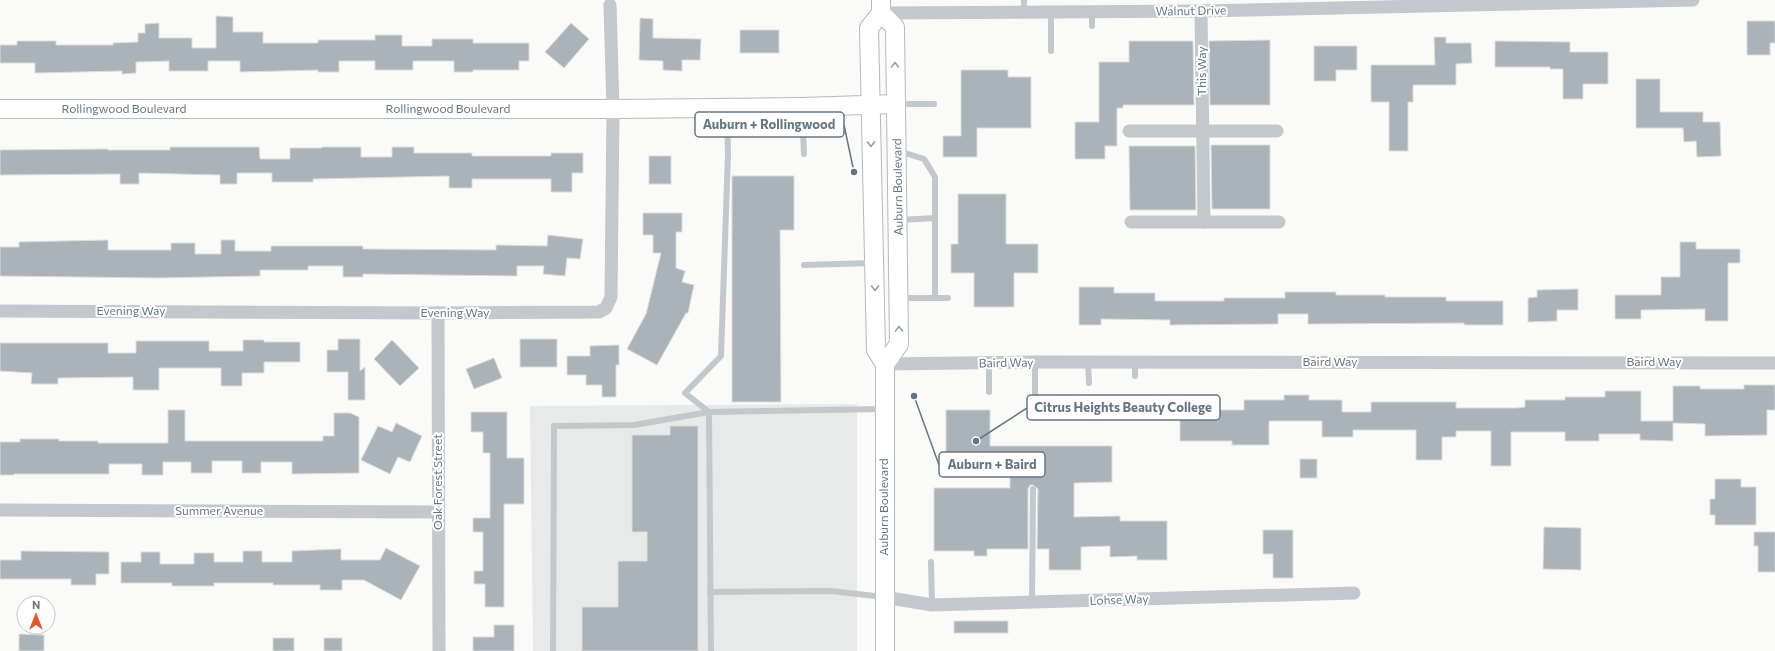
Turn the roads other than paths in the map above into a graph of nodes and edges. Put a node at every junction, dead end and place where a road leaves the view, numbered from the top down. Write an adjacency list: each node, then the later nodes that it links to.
1 (1024, 0): 6 (lane)
2 (1693, 0): 5 (street, Walnut Drive)
3 (610, 5): 15 (street, Evening Way)
4 (881, 7): 6 (street, Walnut Drive); 9 (main road, Auburn Boulevard, one-way to 4); 11 (main road)
5 (1201, 11): 7 (street, Walnut Drive); 17 (street, This Way)
6 (1024, 13): 7 (street, Walnut Drive)
7 (1051, 13): 8 (lane)
8 (1051, 51)
9 (896, 104): 10 (lane); 11 (main road, Rollingwood Boulevard); 19 (main road, Auburn Boulevard)
10 (934, 104)
11 (871, 105): 12 (main road, Rollingwood Boulevard); 26 (main road, one-way to 26)
12 (802, 107): 13 (main road, Rollingwood Boulevard); 20 (lane)
13 (727, 108): 15 (main road, Rollingwood Boulevard); 44 (lane)
14 (0, 109): 15 (main road, Rollingwood Boulevard)
15 (613, 109): 32 (street, Evening Way)
16 (1129, 131): 17 (street)
17 (1202, 131): 18 (street); 24 (street, This Way)
18 (1277, 131)
19 (897, 151): 21 (lane); 22 (main road, Auburn Boulevard)
20 (804, 154)
21 (935, 218): 22 (lane); 29 (lane)
22 (899, 220): 28 (main road, Auburn Boulevard)
23 (1131, 222): 24 (street)
24 (1204, 222): 25 (street)
25 (1280, 222)
26 (874, 263): 27 (lane); 38 (main road, one-way to 38)
27 (804, 265)
28 (899, 298): 29 (lane); 38 (main road, Auburn Boulevard, one-way to 28)
29 (935, 298): 30 (lane)
30 (948, 298)
31 (0, 311): 32 (street, Evening Way)
32 (438, 313): 47 (street, Oak Forest Street)
33 (1034, 362): 34 (street, Baird Way); 37 (street, Baird Way); 42 (lane)
34 (1088, 362): 35 (street, Baird Way); 40 (lane)
35 (1134, 362): 36 (street, Baird Way); 39 (lane)
36 (1775, 362)
37 (989, 363): 38 (street, Baird Way); 41 (lane)
38 (886, 364): 43 (main road, Auburn Boulevard)
39 (1134, 376)
40 (1089, 383)
41 (989, 392)
42 (1035, 398)
43 (884, 409): 44 (lane); 51 (main road, Auburn Boulevard)
44 (709, 412): 49 (lane); 55 (lane)
45 (1034, 489): 52 (lane)
46 (0, 510): 47 (street, Summer Avenue)
47 (438, 512): 54 (street, Oak Forest Street)
48 (931, 562): 53 (lane)
49 (710, 592): 51 (lane); 56 (lane)
50 (1354, 593): 52 (street, Lohse Way)
51 (884, 597): 53 (street, Lohse Way); 57 (main road, Auburn Boulevard)
52 (1032, 602): 53 (street, Lohse Way)
53 (932, 605)
54 (439, 651)
55 (553, 651)
56 (711, 651)
57 (885, 651)

